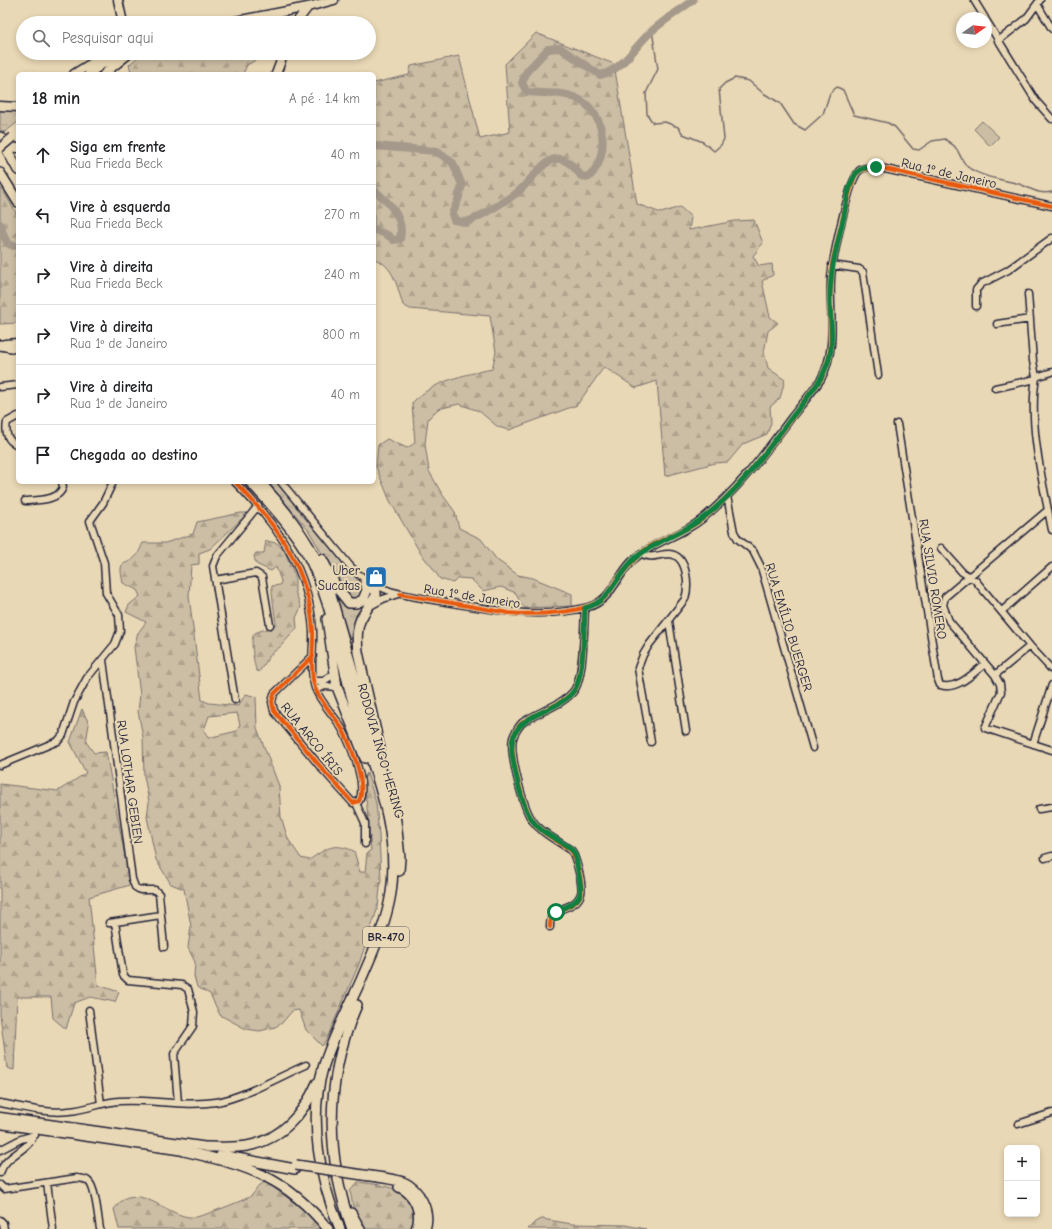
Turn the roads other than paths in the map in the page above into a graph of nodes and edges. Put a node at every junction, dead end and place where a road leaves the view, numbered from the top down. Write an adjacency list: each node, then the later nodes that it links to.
1 (118, 0): 8 (main road)
2 (334, 0): 5 (main road)
3 (974, 0): 6 (street)
4 (1038, 2): 12 (street); 14 (street)
5 (308, 7): 7 (main road); 11 (main road)
6 (981, 12)
7 (271, 14): 9 (main road); 10 (main road)
8 (121, 16)
9 (261, 16)
10 (274, 16)
11 (301, 16)
12 (1052, 29)
13 (992, 31): 14 (street)
14 (998, 41): 27 (street)
15 (97, 60): 21 (main road)
16 (105, 60): 20 (main road)
17 (111, 60): 20 (main road)
18 (121, 60): 23 (main road)
19 (281, 60): 24 (main road)
20 (101, 65): 22 (main road)
21 (77, 72)
22 (92, 72)
23 (106, 72)
24 (277, 72)
25 (0, 106): 26 (main road)
26 (16, 107)
27 (1052, 118)
28 (15, 135): 30 (main road, bridge)
29 (0, 137): 30 (highway)
30 (3, 147): 31 (main road); 32 (highway)
31 (16, 148)
32 (16, 167)
33 (0, 172): 34 (highway)
34 (16, 199)
35 (1052, 206): 37 (street, Rua 1º de Janeiro)
36 (1052, 238): 39 (street)
37 (832, 265): 46 (street); 61 (street, Rua 1º de Janeiro)
38 (1028, 294): 40 (street)
39 (976, 306)
40 (1030, 319): 41 (street); 47 (street)
41 (997, 324)
42 (16, 343): 43 (main road)
43 (0, 345): 44 (highway)
44 (16, 348)
45 (1052, 372): 47 (street)
46 (878, 375)
47 (1036, 378): 50 (street); 65 (street)
48 (16, 385): 49 (street)
49 (0, 387)
50 (995, 388)
51 (16, 417): 53 (street)
52 (897, 424): 84 (street, RUA SILVIO ROMERO)
53 (16, 444)
54 (62, 484): 62 (street)
55 (112, 484): 83 (street)
56 (236, 484): 64 (street, RUA ARCO ÍRIS)
57 (252, 484): 75 (highway, RODOVIA INGO HERING / BR-470)
58 (262, 484): 63 (highway, RODOVIA INGO HERING / BR-470)
59 (266, 484): 63 (highway)
60 (283, 484): 73 (street, Rua 1º de Janeiro)
61 (726, 496): 69 (street, Rua 1º de Janeiro); 97 (street, RUA EMÍLIO BUERGER)
62 (25, 501)
63 (282, 505): 66 (highway, RODOVIA INGO HERING / BR-470)
64 (258, 506): 72 (street); 82 (street, RUA ARCO ÍRIS)
65 (1048, 510): 67 (street); 71 (street)
66 (290, 517): 73 (highway); 104 (highway, RODOVIA INGO HERING / BR-470)
67 (1052, 530)
68 (941, 548): 71 (street)
69 (641, 553): 77 (street, Rua 1º de Janeiro); 79 (street)
70 (1052, 567): 78 (street)
71 (969, 576): 78 (street); 84 (street)
72 (215, 580): 80 (street); 92 (street)
73 (369, 583): 74 (street, Rua 1º de Janeiro); 76 (highway)
74 (400, 594): 76 (street); 77 (street, Rua 1º de Janeiro)
75 (326, 604): 86 (highway); 100 (highway, RODOVIA INGO HERING / BR-470)
76 (368, 607): 104 (highway)
77 (585, 608): 109 (street)
78 (1002, 611): 81 (street)
79 (669, 621): 94 (street); 95 (street)
80 (270, 624)
81 (1030, 646): 85 (street); 87 (street)
82 (313, 656): 88 (street, RUA ARCO ÍRIS); 101 (street, RUA ARCO ÍRIS)
83 (103, 660): 99 (street); 108 (street, RUA LOTHAR GEBIEN)
84 (985, 664): 87 (street)
85 (1052, 670)
86 (334, 674): 88 (street); 90 (highway)
87 (995, 675): 96 (street)
88 (313, 681): 91 (street, RUA ARCO ÍRIS)
89 (1052, 685): 93 (street)
90 (337, 687): 91 (street); 100 (highway)
91 (316, 690): 101 (street, RUA ARCO ÍRIS)
92 (235, 700)
93 (1049, 704): 96 (street)
94 (686, 730)
95 (650, 742)
96 (1033, 744): 98 (street)
97 (813, 748)
98 (1052, 750)
99 (0, 765)
100 (376, 777): 113 (highway, RODOVIA INGO HERING / BR-470)
101 (356, 803): 105 (street)
102 (1052, 807): 103 (street)
103 (1040, 809)
104 (396, 821): 129 (highway, RODOVIA INGO HERING / BR-470)
105 (365, 844)
106 (1052, 856): 107 (street)
107 (1045, 858)
108 (161, 915): 110 (street); 116 (street)
109 (550, 927)
110 (164, 947)
111 (89, 1010): 115 (street)
112 (306, 1065): 116 (street)
113 (322, 1070): 123 (highway); 137 (highway, RODOVIA INGO HERING / BR-470)
114 (0, 1103): 115 (street)
115 (101, 1104): 116 (street)
116 (178, 1104)
117 (1052, 1113): 120 (street)
118 (0, 1117): 123 (main road)
119 (0, 1124): 121 (main road)
120 (1018, 1124)
121 (45, 1130): 122 (street); 125 (main road)
122 (34, 1135): 124 (street); 127 (street)
123 (208, 1147): 126 (highway)
124 (0, 1150)
125 (184, 1151): 126 (highway); 136 (highway)
126 (296, 1167): 128 (highway, bridge)
127 (0, 1173)
128 (363, 1177): 140 (highway); 141 (highway)
129 (338, 1182): 138 (highway, RODOVIA INGO HERING / BR-470); 139 (highway)
130 (47, 1183): 131 (street); 134 (street); 135 (street)
131 (0, 1185)
132 (0, 1220): 133 (street)
133 (4, 1229)
134 (53, 1229)
135 (100, 1229)
136 (328, 1229)
137 (340, 1229)
138 (352, 1229)
139 (360, 1229)
140 (416, 1229)
141 (425, 1229)

